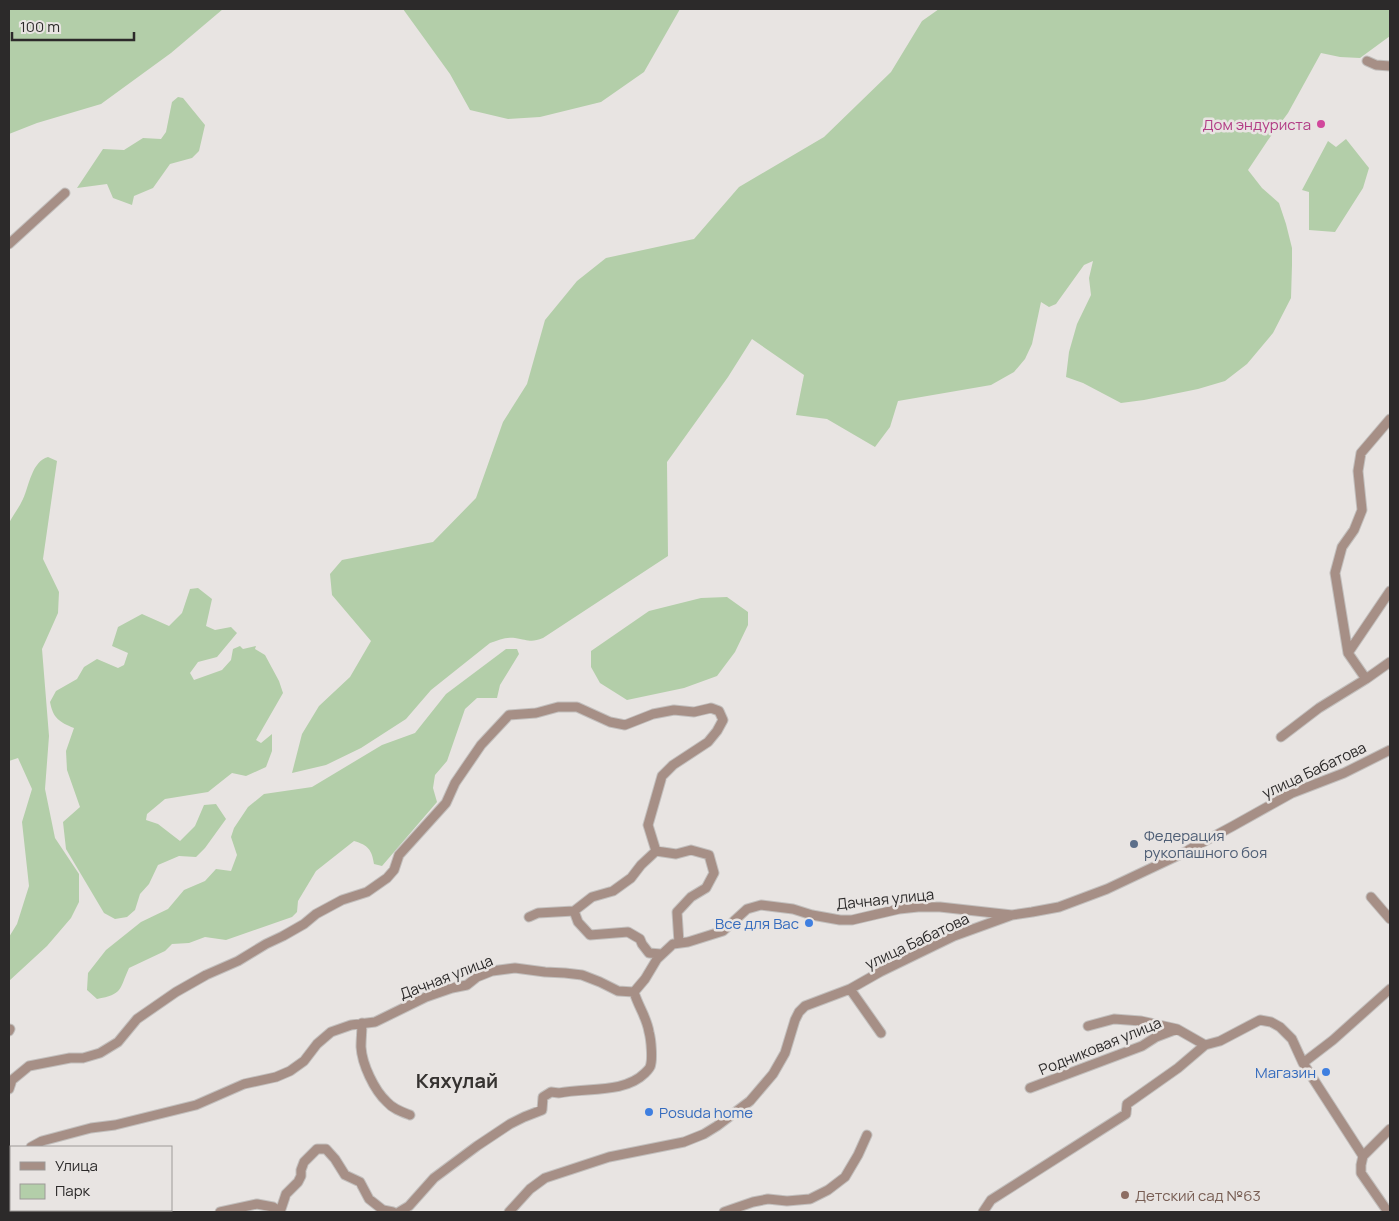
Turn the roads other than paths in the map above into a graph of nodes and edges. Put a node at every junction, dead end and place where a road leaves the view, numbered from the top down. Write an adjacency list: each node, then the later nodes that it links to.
1 (1367, 61): 2 (street)
2 (1390, 66)
3 (65, 192): 4 (street)
4 (9, 244)
5 (1390, 419): 7 (street)
6 (1390, 590): 7 (street)
7 (1348, 653): 9 (street)
8 (1390, 662): 9 (street)
9 (1366, 679): 10 (street)
10 (1281, 737)
11 (1390, 750): 15 (street, улица Бабатова)
12 (656, 851): 14 (street); 18 (street); 30 (street)
13 (1371, 897): 17 (street)
14 (574, 911): 16 (street); 19 (street)
15 (1012, 914): 18 (street, Дачная улица); 20 (street, улица Бабатова)
16 (528, 917)
17 (1390, 919)
18 (679, 943): 19 (street, Дачная улица)
19 (661, 954): 22 (street, Дачная улица)
20 (850, 989): 26 (street); 42 (street, улица Бабатова)
21 (1390, 989): 28 (street)
22 (634, 992): 23 (street, Дачная улица); 41 (street)
23 (362, 1023): 31 (street); 34 (street, Дачная улица)
24 (1088, 1026): 25 (street)
25 (1177, 1029): 27 (street, Родниковая улица); 29 (street, Родниковая улица)
26 (881, 1033)
27 (1205, 1045): 28 (street); 44 (street)
28 (1303, 1063): 36 (street)
29 (1030, 1088)
30 (9, 1089)
31 (410, 1115)
32 (1390, 1129): 36 (street)
33 (867, 1135): 43 (street)
34 (33, 1146)
35 (9, 1154): 37 (street)
36 (1362, 1156): 45 (street)
37 (10, 1159)
38 (220, 1212): 39 (street)
39 (280, 1212): 40 (street)
40 (393, 1212)
41 (399, 1212)
42 (509, 1212)
43 (724, 1212)
44 (983, 1212)
45 (1388, 1212)

